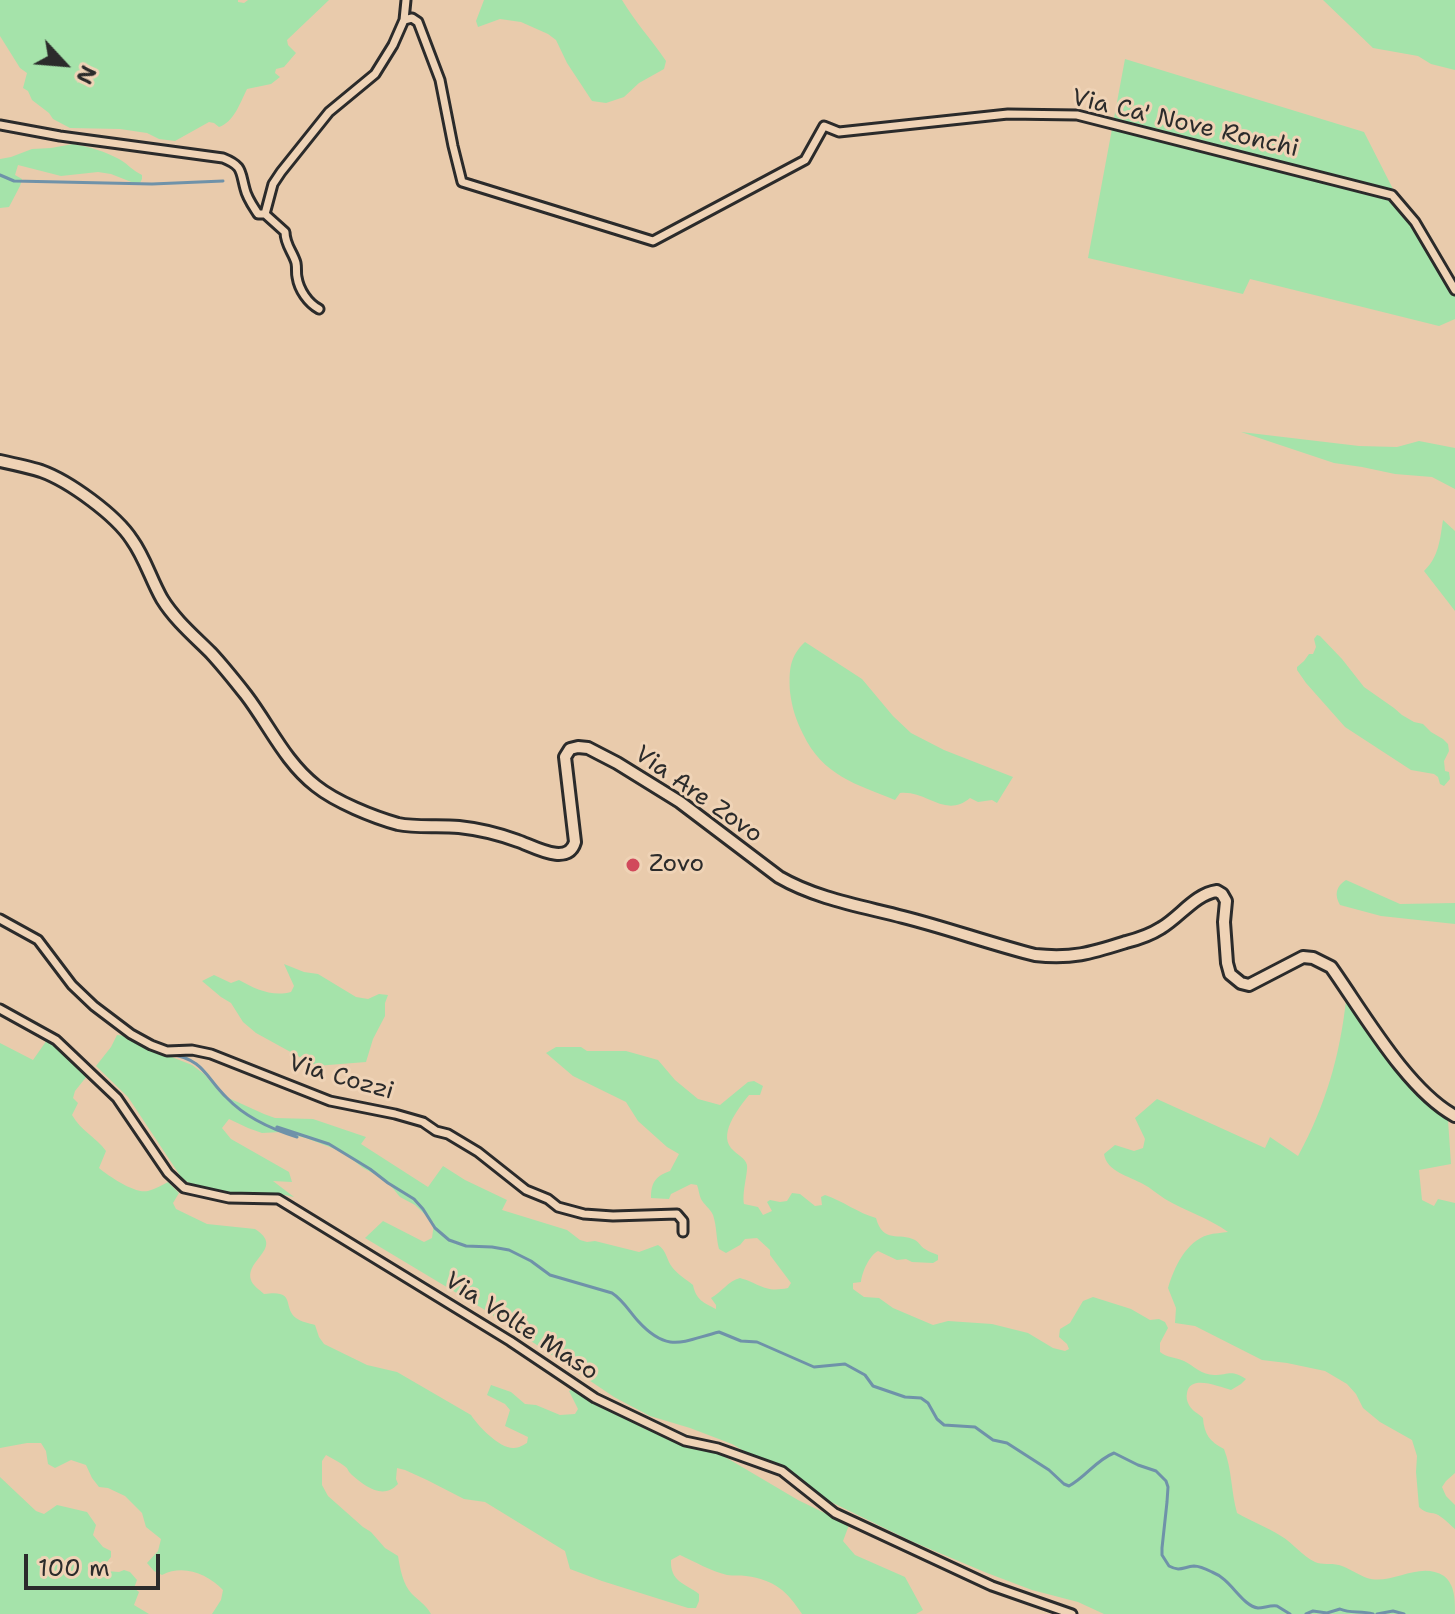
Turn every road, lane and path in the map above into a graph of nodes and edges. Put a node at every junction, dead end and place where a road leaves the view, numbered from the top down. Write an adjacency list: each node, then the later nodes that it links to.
1 (406, 0): 2 (street)
2 (404, 20): 4 (street); 5 (street, Via Ca' Nove Ronchi)
3 (0, 125): 4 (street)
4 (265, 214): 6 (street)
5 (1455, 290)
6 (319, 309)
7 (0, 461): 10 (street, Via Are Zovo)
8 (0, 919): 11 (street, Via Cozzi)
9 (0, 1009): 12 (street, Via Volte Maso)
10 (1455, 1116)
11 (683, 1232)
12 (1072, 1614)

